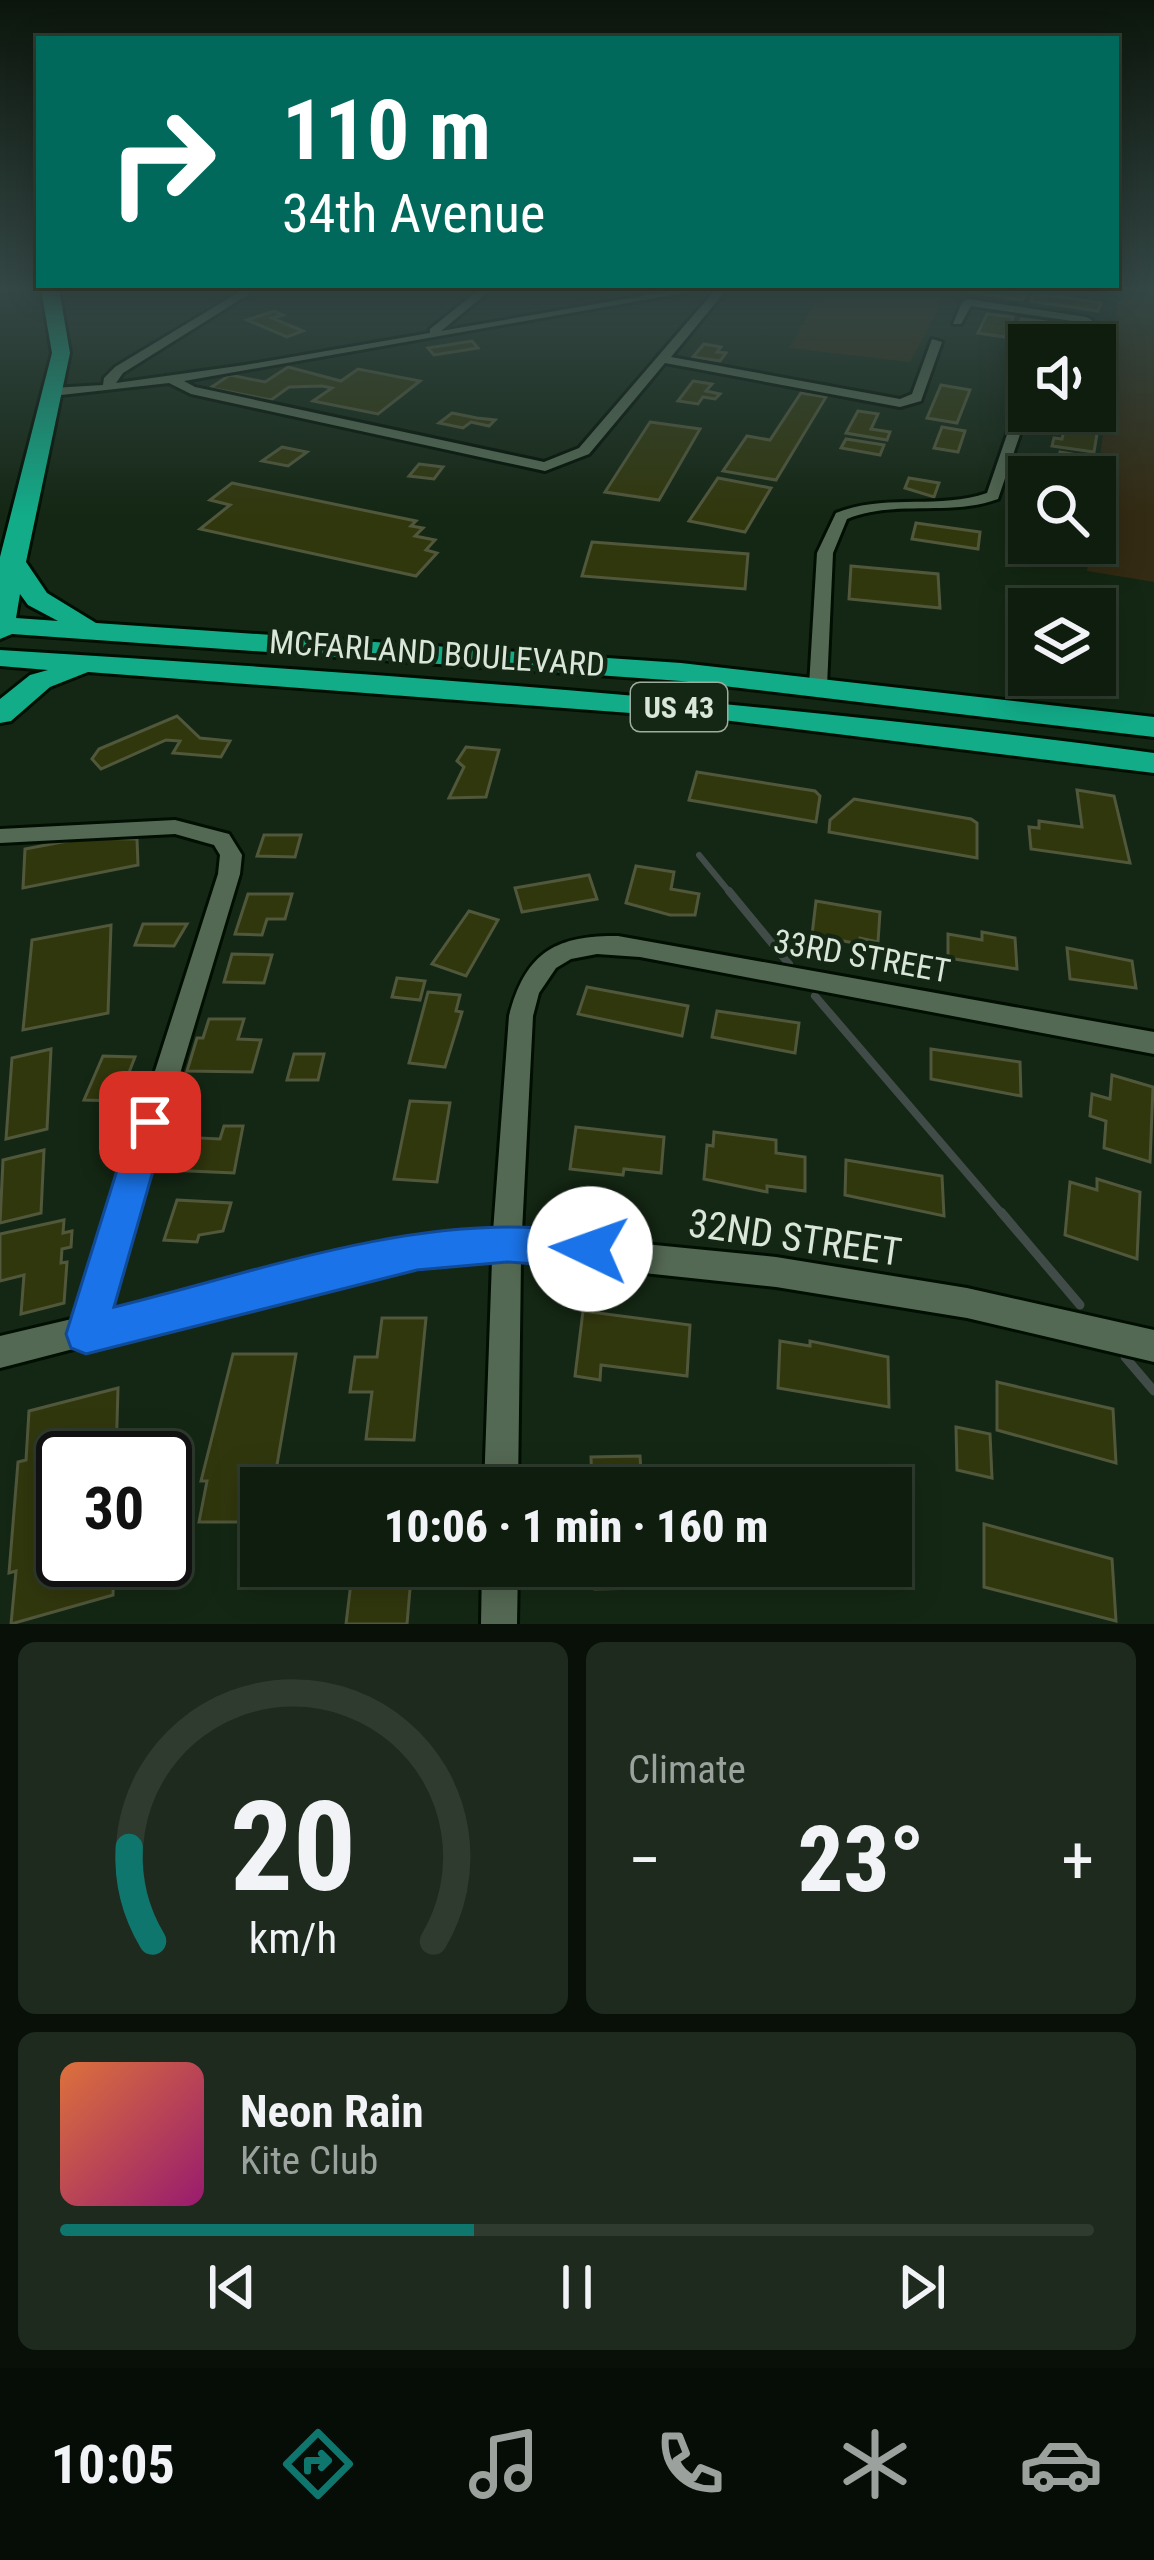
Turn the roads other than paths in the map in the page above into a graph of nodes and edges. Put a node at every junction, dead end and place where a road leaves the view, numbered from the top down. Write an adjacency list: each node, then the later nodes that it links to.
1 (58, 365): 9 (highway)
2 (128, 365): 8 (street)
3 (264, 365): 7 (street)
4 (657, 365): 7 (street)
5 (693, 365): 6 (street)
6 (927, 365)
7 (174, 381): 8 (street)
8 (109, 388): 9 (street)
9 (52, 392): 11 (highway)
10 (1014, 432): 16 (street)
11 (6, 562): 12 (highway); 13 (highway, US 43)
12 (0, 627): 13 (highway, MCFARLAND BOULEVARD)
13 (106, 632): 16 (highway, MCFARLAND BOULEVARD / US 43)
14 (0, 658): 15 (highway, MCFARLAND BOULEVARD / US 43)
15 (107, 665): 17 (highway, MCFARLAND BOULEVARD / US 43); 18 (highway)
16 (818, 686): 17 (highway); 19 (highway, MCFARLAND BOULEVARD / US 43)
17 (626, 703): 20 (highway, MCFARLAND BOULEVARD / US 43)
18 (0, 714)
19 (1154, 727)
20 (1154, 764)
21 (0, 836): 24 (street)
22 (1154, 1043): 23 (street, 33RD STREET)
23 (507, 1244): 24 (street, 32ND STREET); 25 (street, 32ND STREET); 27 (street)
24 (86, 1334): 26 (street, 32ND STREET)
25 (1154, 1346)
26 (0, 1352)
27 (502, 1467)
28 (500, 1587): 29 (street)
29 (499, 1624)

